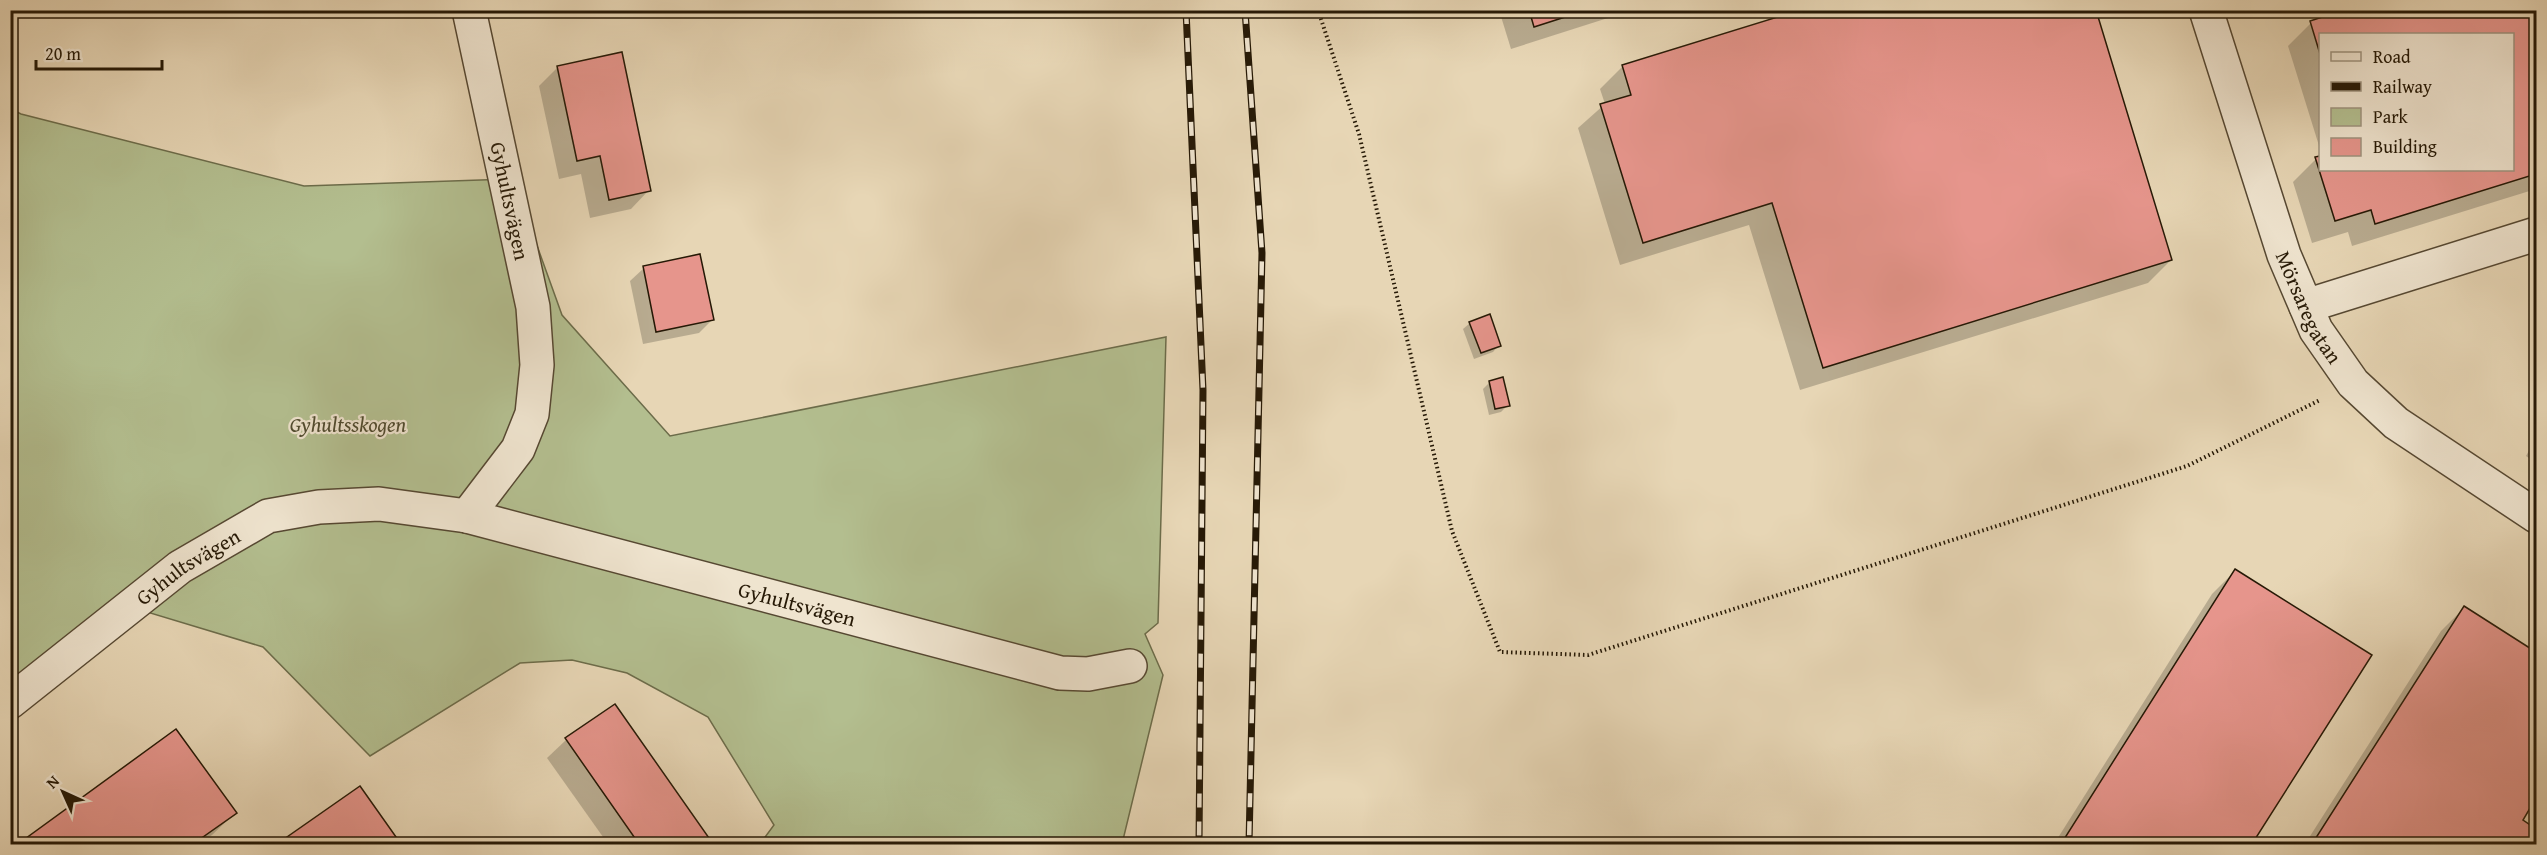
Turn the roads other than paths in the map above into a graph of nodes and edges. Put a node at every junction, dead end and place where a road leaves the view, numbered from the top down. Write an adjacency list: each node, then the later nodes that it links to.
1 (469, 10): 5 (street, Gyhultsvägen)
2 (2206, 10): 4 (street, Mörsaregatan)
3 (2536, 234): 4 (street)
4 (2306, 306): 6 (street, Mörsaregatan)
5 (467, 516): 7 (street, Gyhultsvägen); 8 (street, Gyhultsvägen)
6 (2536, 516)
7 (1130, 666)
8 (10, 702)

